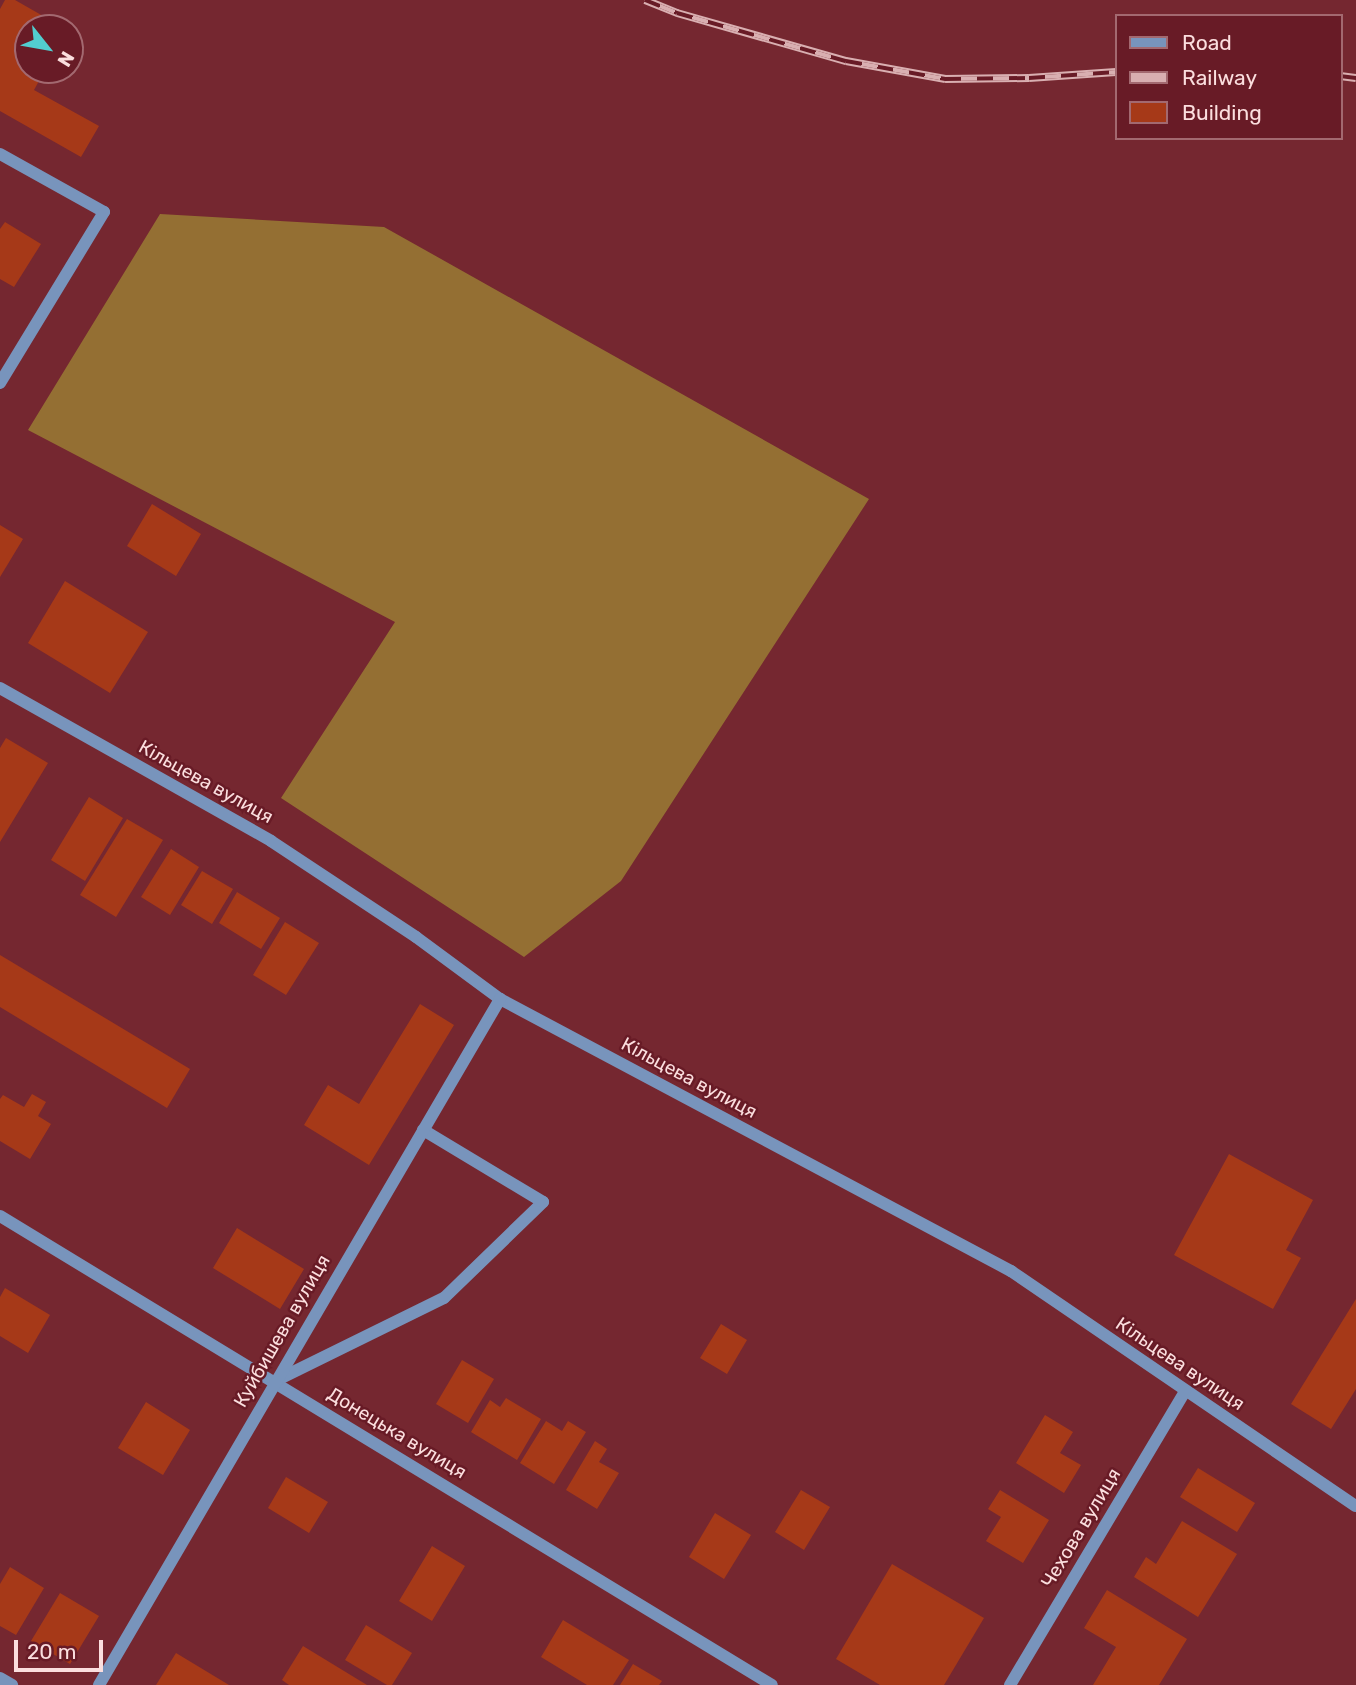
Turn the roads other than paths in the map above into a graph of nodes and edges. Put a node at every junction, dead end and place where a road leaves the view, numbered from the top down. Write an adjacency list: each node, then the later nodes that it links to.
1 (0, 154): 2 (street)
2 (0, 383)
3 (0, 688): 4 (street, Кільцева вулиця)
4 (500, 999): 5 (street, Куйбишева вулиця); 8 (street, Кільцева вулиця)
5 (423, 1130): 7 (street, Куйбишева вулиця); 7 (street)
6 (0, 1216): 7 (street, Донецька вулиця)
7 (275, 1381): 12 (street, Куйбишева вулиця); 13 (street, Донецька вулиця)
8 (1185, 1391): 9 (street, Кільцева вулиця); 14 (street, Чехова вулиця)
9 (1356, 1506)
10 (0, 1678): 11 (street)
11 (12, 1685)
12 (99, 1685)
13 (772, 1685)
14 (1010, 1685)

